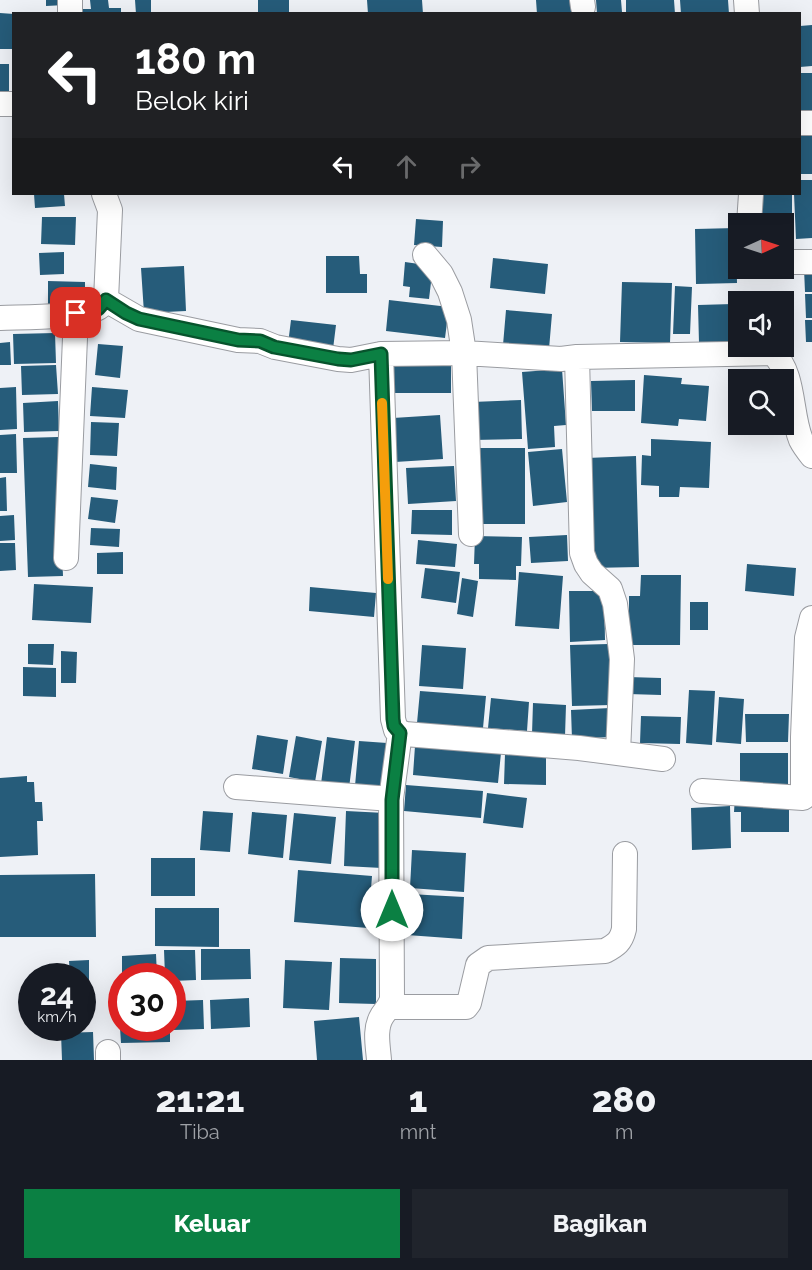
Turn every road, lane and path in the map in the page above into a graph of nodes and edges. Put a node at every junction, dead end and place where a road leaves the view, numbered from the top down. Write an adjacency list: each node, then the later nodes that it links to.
1 (104, 195): 7 (street)
2 (751, 195): 3 (street)
3 (750, 213)
4 (425, 255): 10 (street)
5 (794, 262): 6 (street)
6 (812, 262)
7 (106, 300): 8 (street); 11 (street)
8 (76, 313): 9 (street); 15 (street)
9 (0, 318)
10 (464, 353): 11 (street); 12 (street); 14 (street)
11 (381, 354): 17 (street)
12 (577, 357): 13 (street); 18 (street)
13 (812, 456)
14 (471, 534)
15 (66, 558)
16 (812, 618): 23 (street)
17 (400, 733): 18 (street); 22 (street)
18 (618, 753): 19 (street)
19 (663, 759)
20 (236, 787): 22 (street)
21 (702, 791): 23 (street)
22 (392, 800): 25 (street)
23 (808, 806)
24 (625, 854): 25 (street)
25 (389, 1008): 26 (street)
26 (380, 1060)

